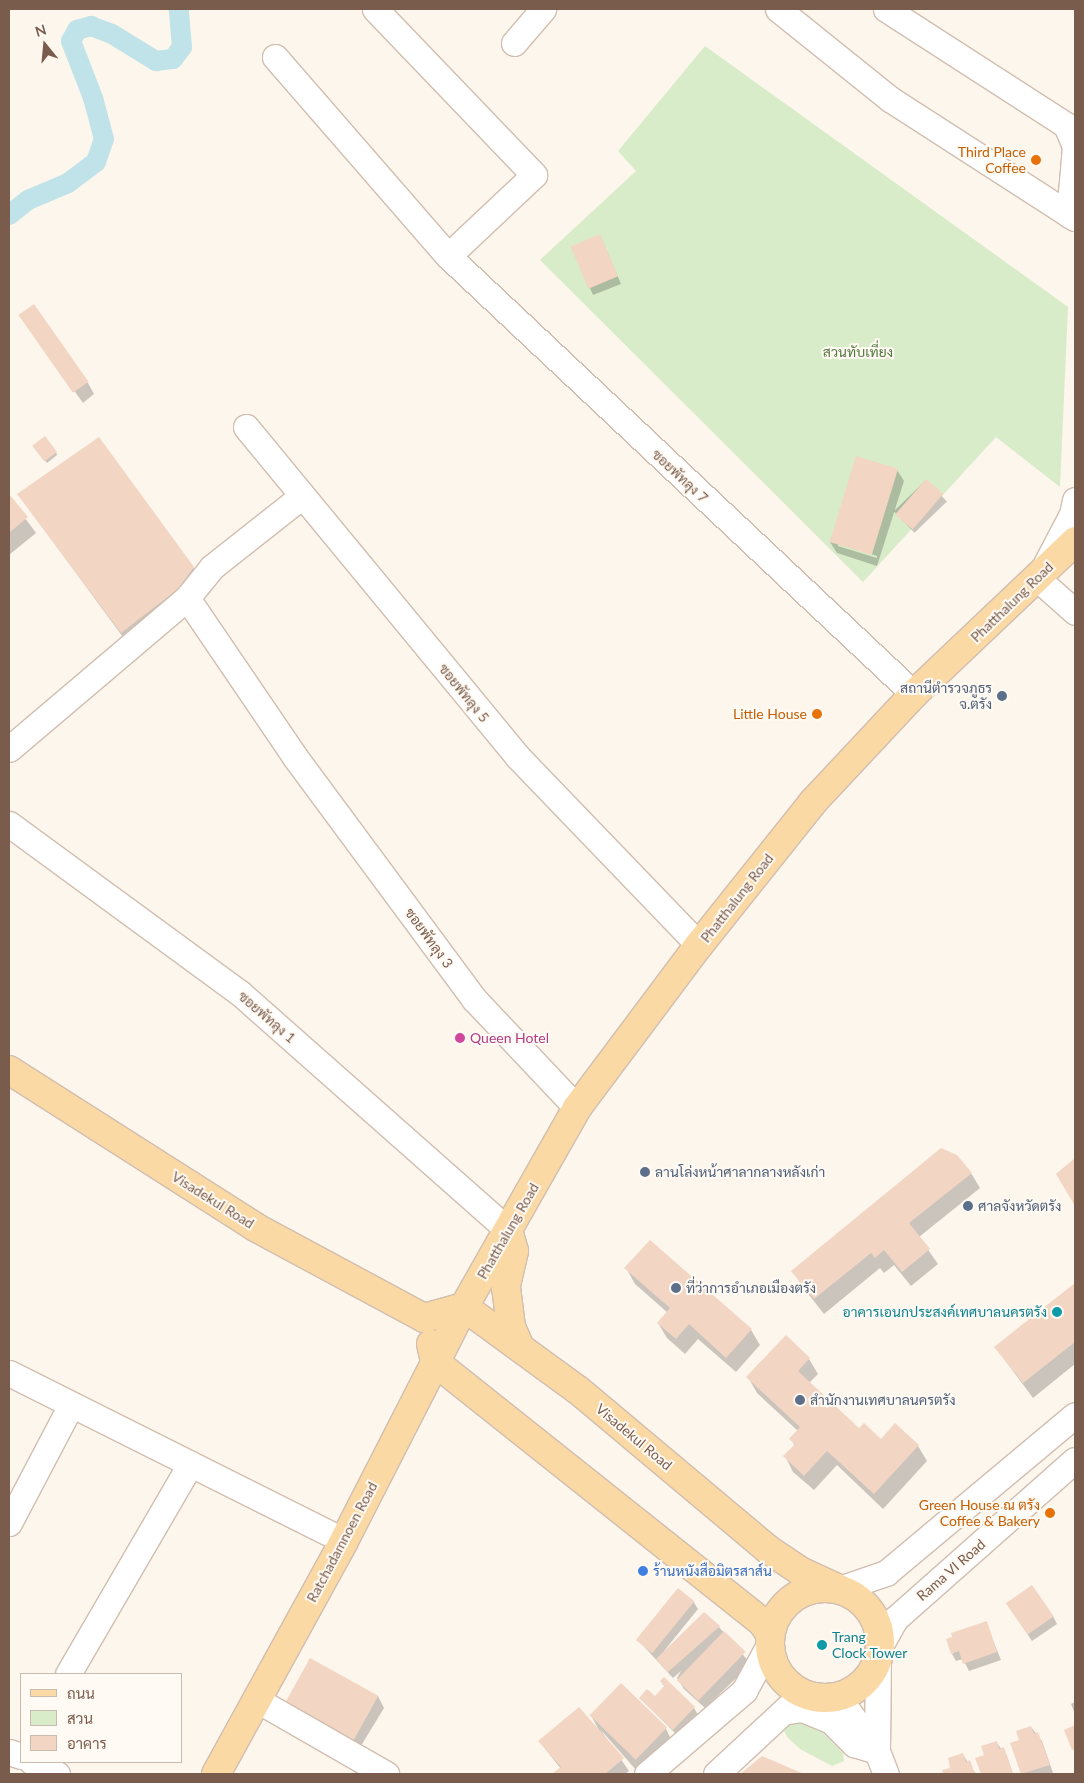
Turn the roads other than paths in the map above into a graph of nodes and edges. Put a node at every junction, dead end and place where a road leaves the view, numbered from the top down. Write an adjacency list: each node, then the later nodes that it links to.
1 (375, 9): 8 (street)
2 (543, 9): 5 (street)
3 (778, 9): 7 (street)
4 (886, 9): 7 (street)
5 (514, 43)
6 (275, 57): 8 (street, ซอยพัทลุง 7)
7 (1072, 217)
8 (448, 256): 16 (street, ซอยพัทลุง 7)
9 (246, 427): 10 (street, ซอยพัทลุง 5)
10 (302, 496): 14 (street); 19 (street, ซอยพัทลุง 5)
11 (1075, 500): 13 (street)
12 (1075, 541): 13 (main road, Phatthalung Road)
13 (1038, 579): 15 (street); 16 (main road, Phatthalung Road)
14 (186, 598): 17 (street); 21 (street, ซอยพัทลุง 3)
15 (1075, 612)
16 (914, 694): 19 (main road, Phatthalung Road)
17 (9, 749)
18 (9, 824): 22 (street, ซอยพัทลุง 1)
19 (699, 945): 21 (main road, Phatthalung Road)
20 (9, 1070): 24 (main road, Visadekul Road)
21 (577, 1108): 22 (main road, Phatthalung Road)
22 (508, 1230): 23 (main road, Phatthalung Road); 25 (main road)
23 (464, 1307): 24 (main road); 25 (main road, Visadekul Road); 26 (main road, Ratchadamnoen Road)
24 (424, 1318): 26 (main road)
25 (520, 1347): 34 (main road, Visadekul Road)
26 (435, 1362): 33 (main road, Ratchadamnoen Road); 35 (main road)
27 (9, 1373): 28 (street)
28 (71, 1405): 31 (street); 32 (street)
29 (1075, 1415): 34 (street)
30 (1075, 1460): 36 (street, Rama VI Road)
31 (190, 1464): 33 (street); 37 (street)
32 (9, 1523)
33 (344, 1541): 39 (main road, Ratchadamnoen Road)
34 (838, 1589): 35 (main road); 36 (main road)
35 (770, 1639): 40 (main road); 46 (street)
36 (879, 1654): 38 (main road); 41 (street)
37 (69, 1673)
38 (838, 1697): 40 (main road); 41 (street)
39 (257, 1700): 44 (main road, Ratchadamnoen Road); 45 (street)
40 (795, 1702): 41 (street); 47 (street)
41 (877, 1751): 48 (street)
42 (34, 1763): 43 (street)
43 (56, 1774)
44 (216, 1774)
45 (386, 1774)
46 (647, 1774)
47 (716, 1774)
48 (886, 1774)

